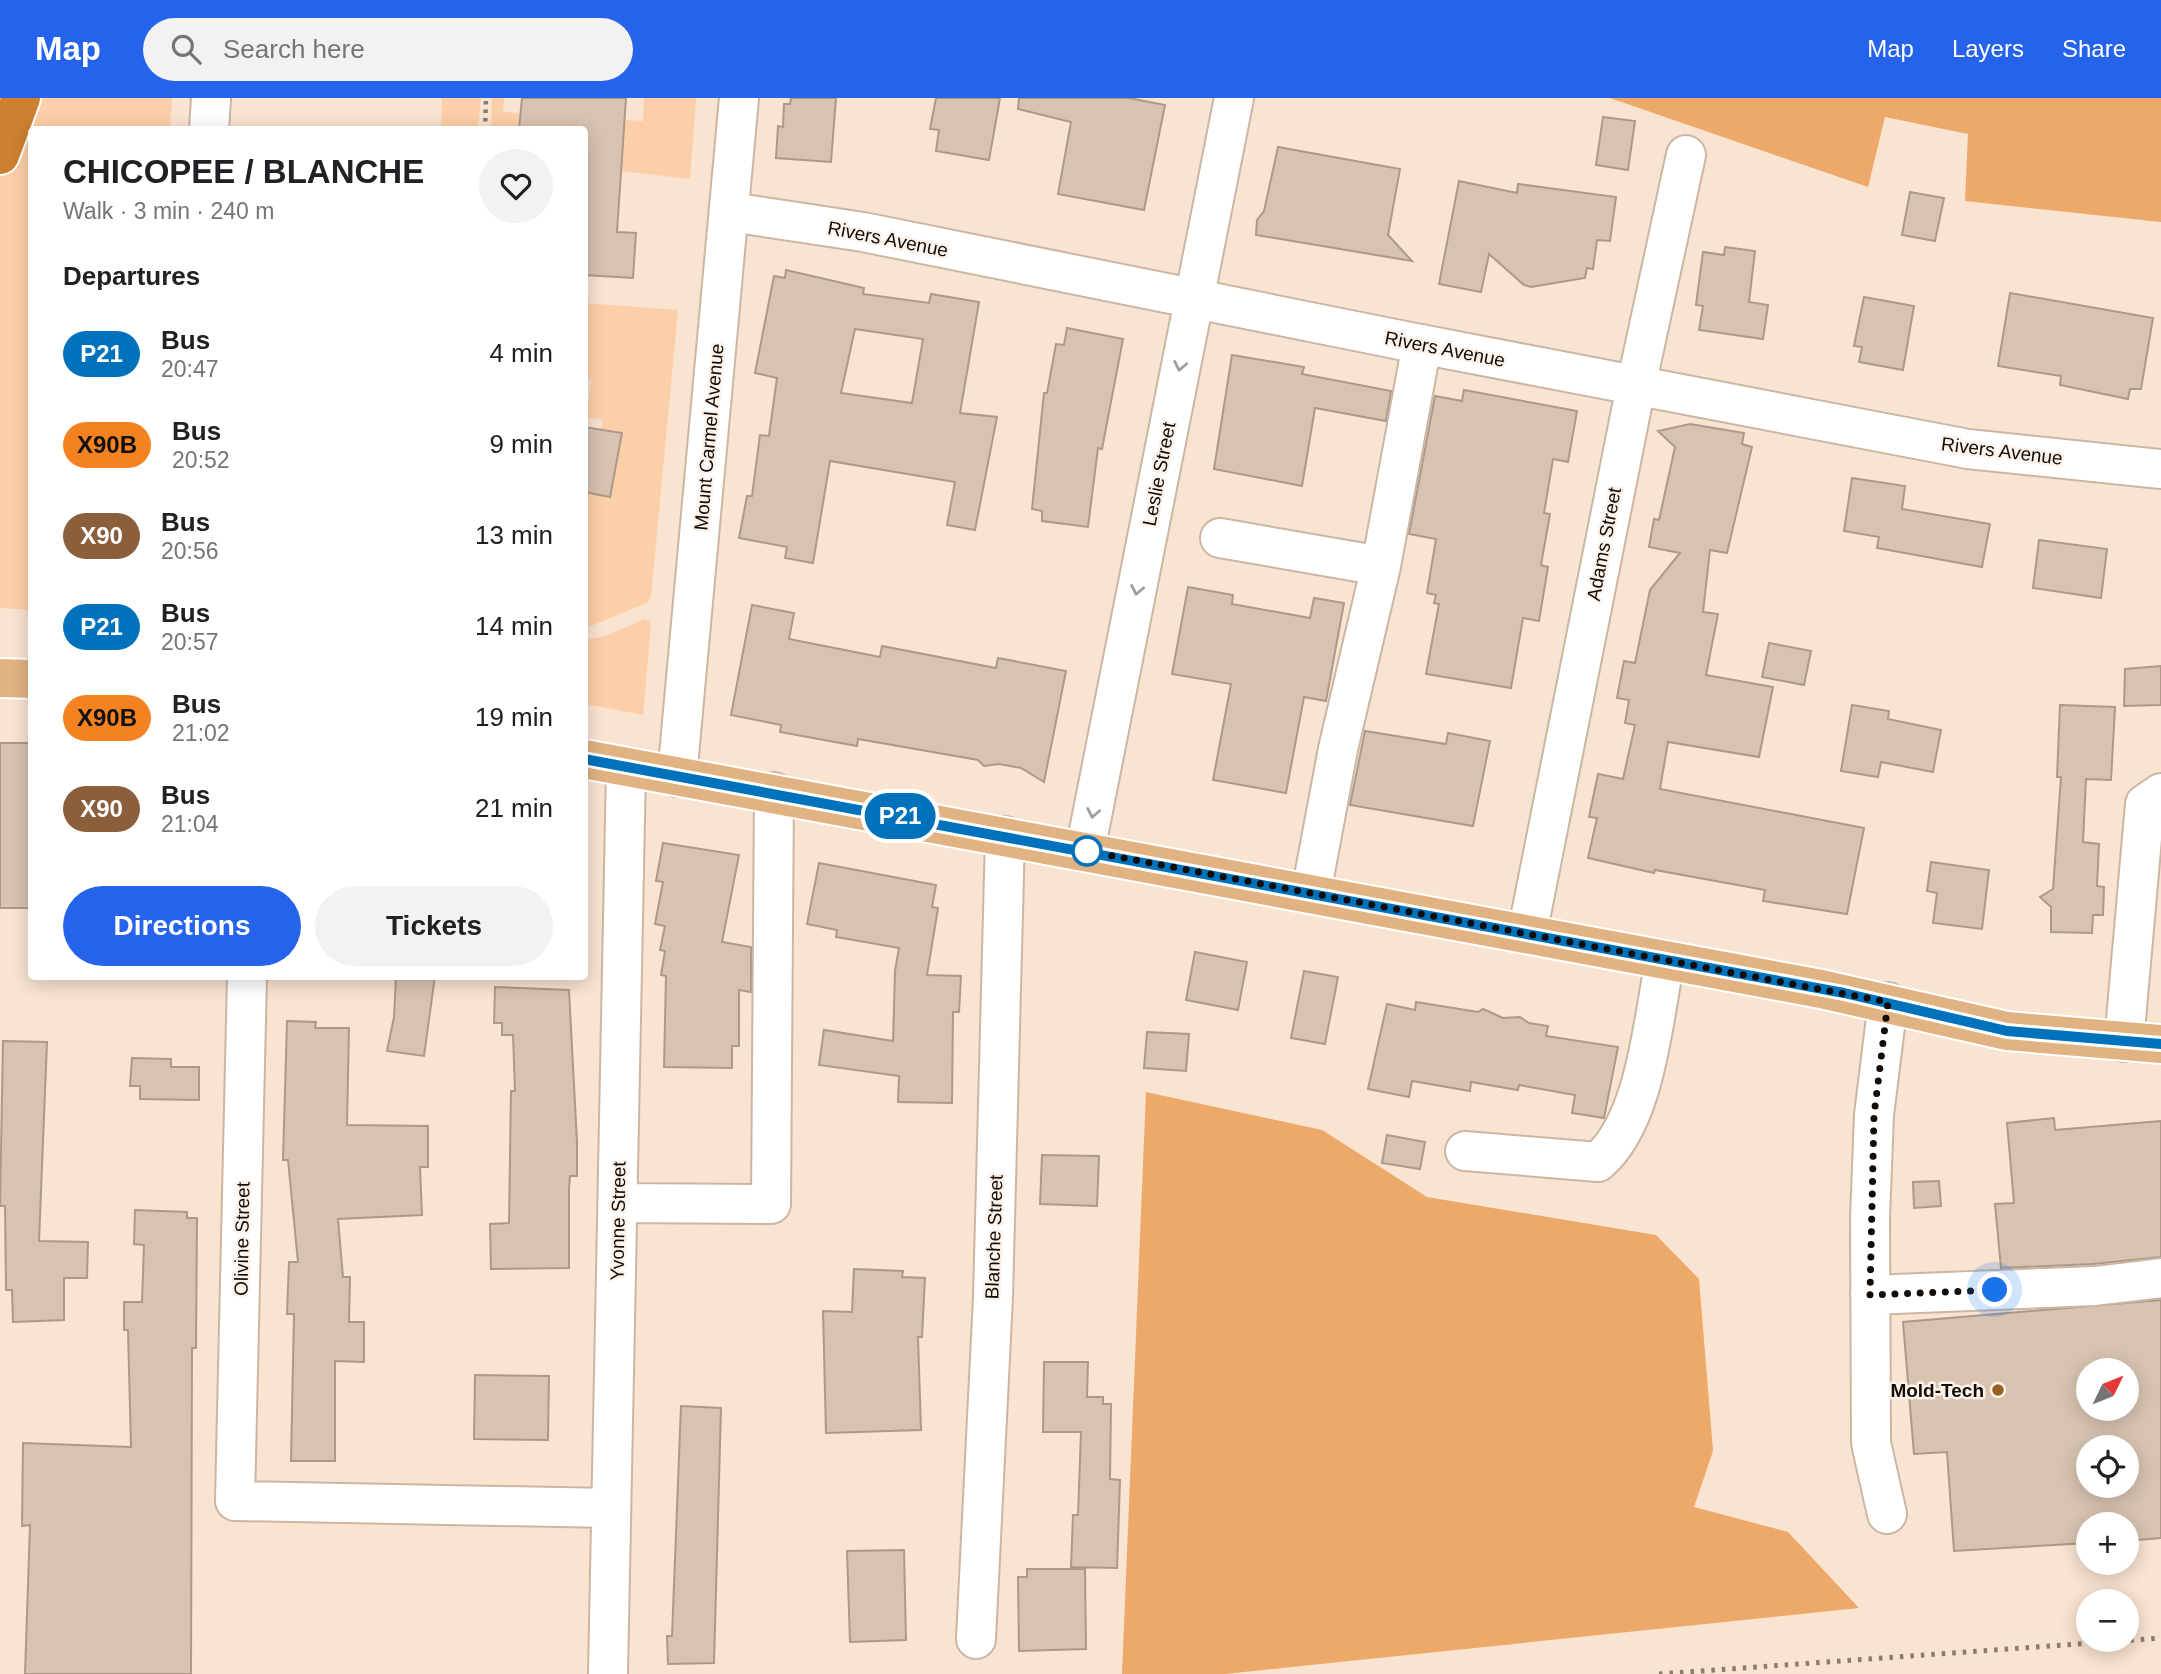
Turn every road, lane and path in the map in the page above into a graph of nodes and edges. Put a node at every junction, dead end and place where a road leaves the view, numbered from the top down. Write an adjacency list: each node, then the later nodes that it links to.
1 (21, 98): 8 (highway)
2 (211, 98): 6 (street)
3 (486, 98): 7 (path)
4 (739, 98): 10 (street, Mount Carmel Avenue)
5 (1234, 98): 11 (street, Leslie Street)
6 (209, 126)
7 (485, 126)
8 (0, 155)
9 (1686, 155): 13 (street, Adams Street)
10 (731, 212): 11 (street, Rivers Avenue); 21 (street, Mount Carmel Avenue)
11 (1192, 299): 12 (street, Rivers Avenue); 25 (street, Leslie Street, one-way to 25)
12 (1422, 344): 13 (street, Rivers Avenue); 16 (street)
13 (1636, 386): 14 (street, Rivers Avenue); 27 (street, Adams Street)
14 (2161, 469)
15 (1220, 538): 16 (street)
16 (1381, 566): 26 (street)
17 (0, 678): 18 (main road)
18 (28, 679)
19 (588, 761): 20 (main road)
20 (626, 768): 21 (main road); 33 (street, Yvonne Street)
21 (677, 777): 22 (main road)
22 (774, 792): 24 (main road); 33 (street)
23 (2161, 793): 31 (street)
24 (1005, 835): 25 (main road); 38 (street, Blanche Street)
25 (1085, 851): 26 (main road)
26 (1311, 893): 27 (main road)
27 (1527, 934): 28 (main road)
28 (1665, 960): 30 (main road); 32 (street)
29 (247, 980): 36 (street, Olivine Street)
30 (1888, 1002): 31 (main road); 35 (street)
31 (2143, 1043)
32 (1465, 1151)
33 (619, 1203): 36 (street, Yvonne Street)
34 (2161, 1278): 35 (street)
35 (1870, 1295): 37 (street)
36 (610, 1507): 39 (street, Yvonne Street)
37 (1887, 1514)
38 (976, 1639)
39 (608, 1674)

